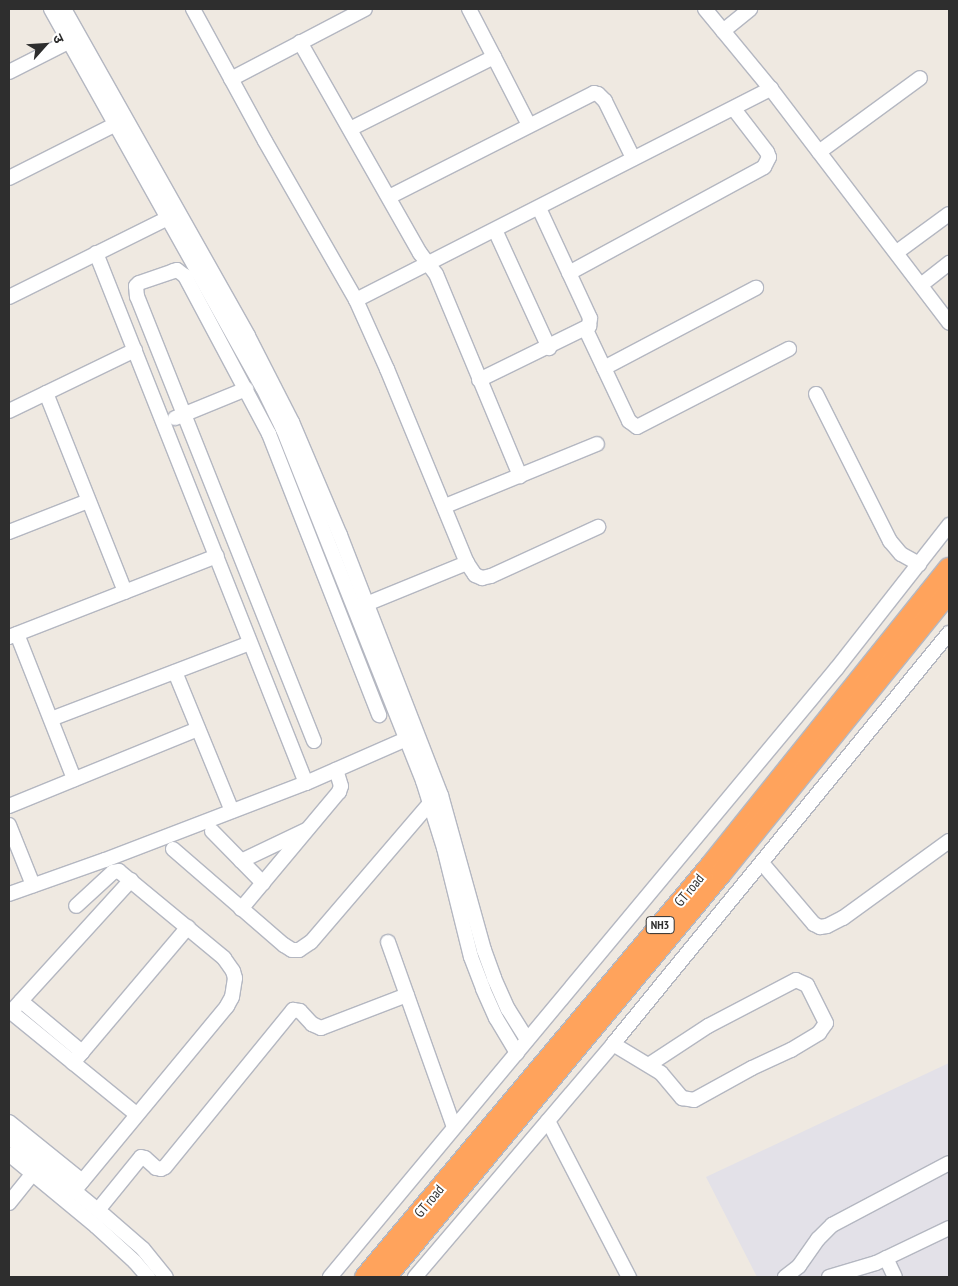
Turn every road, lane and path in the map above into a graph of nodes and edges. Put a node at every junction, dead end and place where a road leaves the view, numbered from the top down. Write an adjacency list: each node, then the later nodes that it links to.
1 (51, 9): 9 (street)
2 (64, 9): 26 (street)
3 (365, 9): 10 (street)
4 (469, 9): 11 (street)
5 (705, 9): 8 (street)
6 (750, 9): 8 (street)
7 (198, 10): 14 (street)
8 (723, 30): 15 (street)
9 (70, 40): 12 (street); 17 (street)
10 (300, 42): 14 (street); 19 (street)
11 (494, 57): 18 (street); 19 (street)
12 (9, 72)
13 (920, 78): 20 (street)
14 (231, 79): 36 (street)
15 (771, 89): 16 (street); 20 (street)
16 (734, 109): 21 (street); 32 (street)
17 (116, 124): 22 (street); 26 (street)
18 (529, 125): 21 (street); 23 (street)
19 (350, 129): 23 (street)
20 (819, 152): 28 (street)
21 (632, 158): 24 (street)
22 (9, 178)
23 (389, 197): 30 (street)
24 (539, 208): 27 (street); 32 (street)
25 (949, 214): 28 (street)
26 (173, 215): 29 (street); 63 (street)
27 (495, 230): 30 (street); 39 (street)
28 (897, 252): 33 (street)
29 (96, 253): 35 (street); 41 (street)
30 (429, 262): 36 (street); 43 (street)
31 (949, 263): 33 (street)
32 (569, 273): 38 (street)
33 (921, 285): 37 (street)
34 (756, 288): 42 (street)
35 (9, 297)
36 (356, 300): 53 (street)
37 (949, 323)
38 (586, 330): 39 (street); 42 (street)
39 (549, 348): 43 (street)
40 (789, 349): 42 (street)
41 (135, 350): 45 (street); 49 (street)
42 (604, 368)
43 (480, 380): 51 (street)
44 (246, 389): 48 (street); 48 (street); 68 (street)
45 (46, 393): 47 (street); 52 (street)
46 (816, 394): 59 (street)
47 (9, 411)
48 (183, 414): 49 (street); 72 (street)
49 (164, 424): 57 (street)
50 (597, 444): 51 (street)
51 (520, 476): 53 (street)
52 (88, 501): 56 (street); 61 (street)
53 (445, 506): 58 (street)
54 (949, 526): 59 (street)
55 (598, 527): 58 (street)
56 (9, 532)
57 (217, 556): 61 (street); 66 (street)
58 (467, 563): 63 (street)
59 (919, 564): 97 (street)
60 (949, 568): 119 (highway, GT road / NH3)
61 (125, 592): 65 (street)
62 (949, 592): 120 (highway, GT road / NH3)
63 (360, 607): 71 (street)
64 (949, 633): 85 (street)
65 (13, 635): 69 (street)
66 (250, 643): 67 (street); 75 (street)
67 (175, 672): 69 (street); 70 (street)
68 (379, 715)
69 (51, 719): 74 (street)
70 (198, 729): 74 (street); 78 (street)
71 (412, 736): 73 (street); 76 (street); 97 (street)
72 (314, 741)
73 (336, 770): 75 (street); 80 (street)
74 (74, 779): 77 (street)
75 (306, 783): 78 (street)
76 (431, 802): 91 (street); 99 (street)
77 (9, 806)
78 (232, 811): 88 (street)
79 (9, 825): 88 (street)
80 (311, 827): 84 (street); 87 (street)
81 (212, 831): 84 (street)
82 (949, 841): 85 (street)
83 (173, 849): 91 (street)
84 (241, 861): 87 (street)
85 (762, 863): 98 (street)
86 (130, 880): 90 (street); 92 (street); 95 (street)
87 (263, 883): 91 (street)
88 (34, 885): 89 (street)
89 (9, 894)
90 (76, 906)
91 (241, 908)
92 (188, 927): 100 (street); 102 (street)
93 (388, 942): 94 (street)
94 (407, 995): 105 (street); 112 (street)
95 (21, 1001): 96 (street); 100 (street)
96 (10, 1011): 100 (street)
97 (527, 1040): 99 (street)
98 (613, 1044): 101 (street); 103 (street)
99 (516, 1053): 105 (street)
100 (78, 1058): 102 (street)
101 (650, 1064): 101 (street)
102 (136, 1114): 110 (street)
103 (548, 1121): 121 (street); 122 (street)
104 (9, 1122): 110 (street)
105 (454, 1127): 118 (street)
106 (9, 1137): 109 (street)
107 (9, 1154): 109 (street)
108 (949, 1163): 115 (street)
109 (37, 1168): 110 (street); 111 (street); 116 (street)
110 (78, 1186): 112 (street)
111 (9, 1203)
112 (98, 1210): 117 (street)
113 (949, 1228): 114 (street)
114 (886, 1258): 123 (street); 124 (street)
115 (792, 1276)
116 (148, 1277)
117 (166, 1277)
118 (330, 1277)
119 (365, 1277)
120 (386, 1277)
121 (415, 1277)
122 (629, 1277)
123 (829, 1277)
124 (895, 1277)

